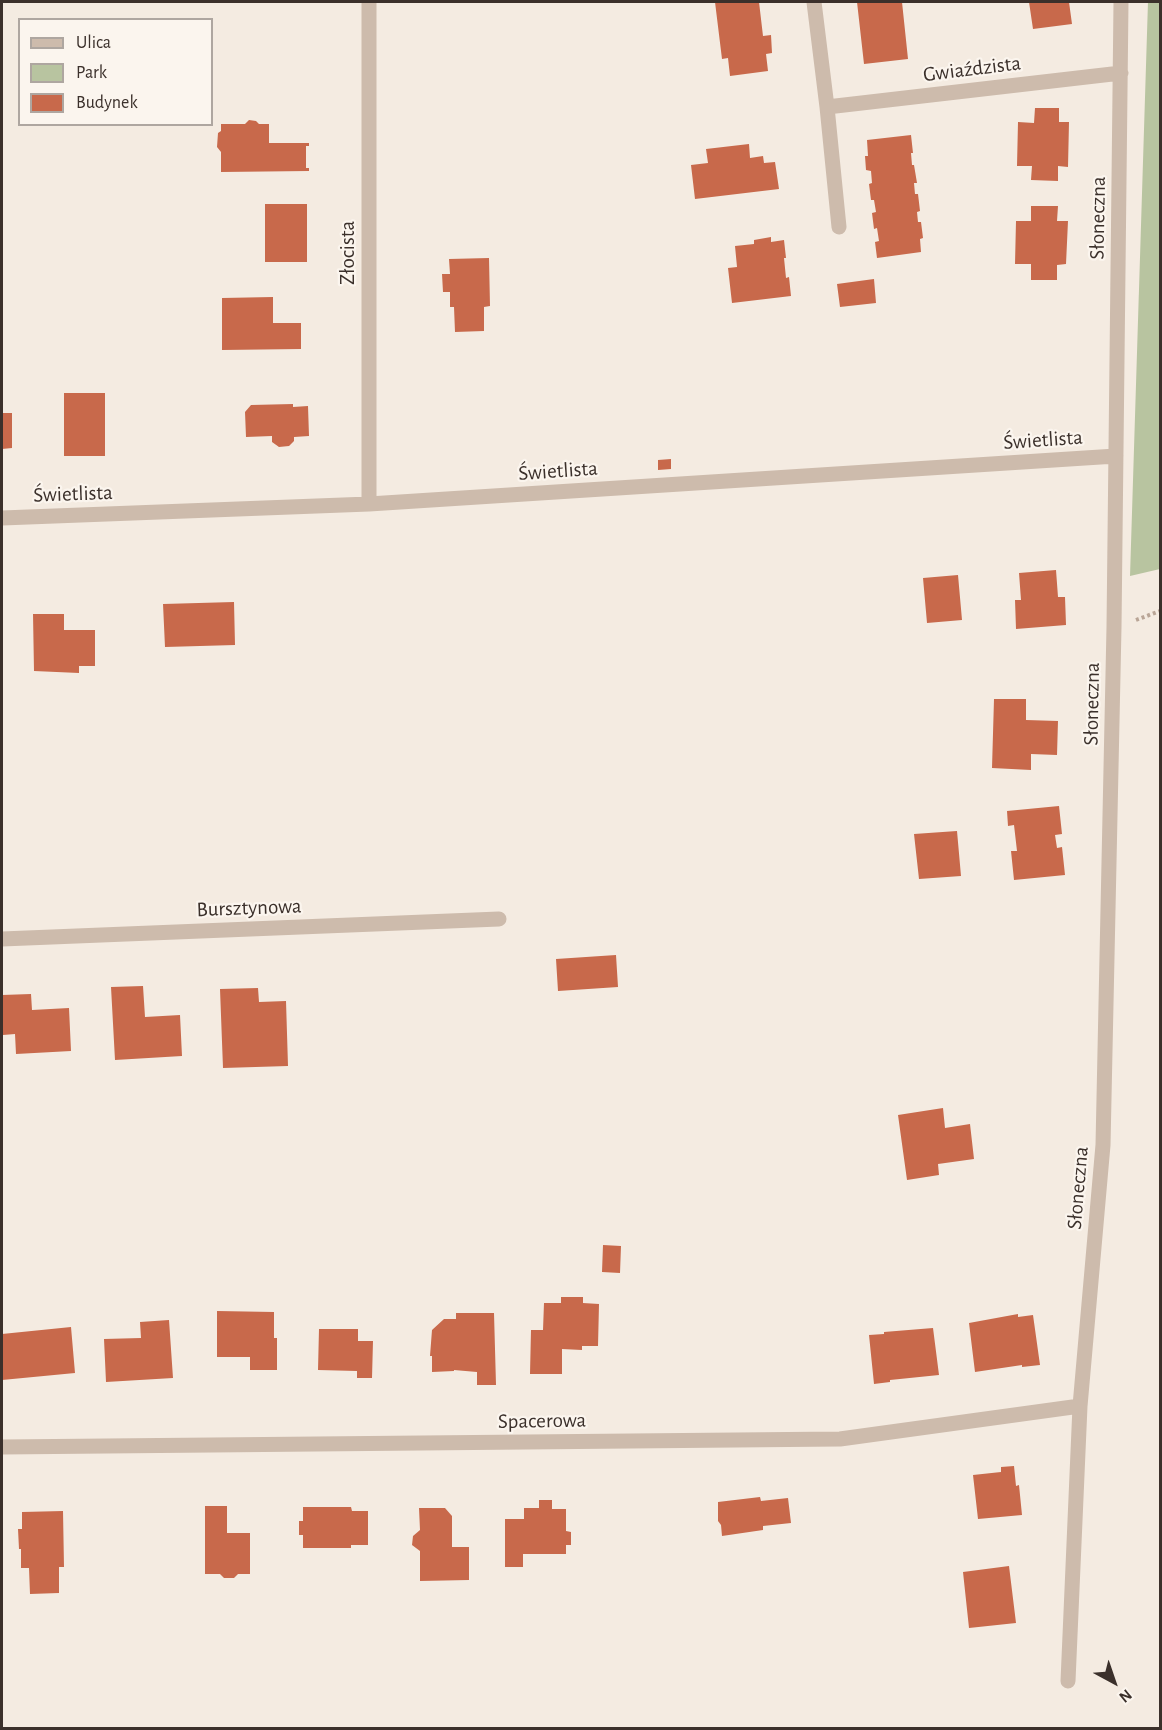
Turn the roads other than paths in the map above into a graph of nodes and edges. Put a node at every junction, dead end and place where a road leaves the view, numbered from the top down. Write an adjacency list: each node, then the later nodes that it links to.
1 (369, 2): 8 (street, Złocista)
2 (814, 2): 5 (street)
3 (1121, 2): 4 (street, Słoneczna)
4 (1121, 74): 5 (street, Gwiaździsta); 7 (street, Słoneczna)
5 (827, 107): 6 (street)
6 (838, 227)
7 (1116, 456): 8 (street, Świetlista); 12 (street, Słoneczna)
8 (369, 504): 9 (street, Świetlista)
9 (2, 518)
10 (499, 919): 11 (street, Bursztynowa)
11 (2, 939)
12 (1080, 1406): 13 (street, Spacerowa); 14 (street, Słoneczna)
13 (2, 1447)
14 (1068, 1682)

